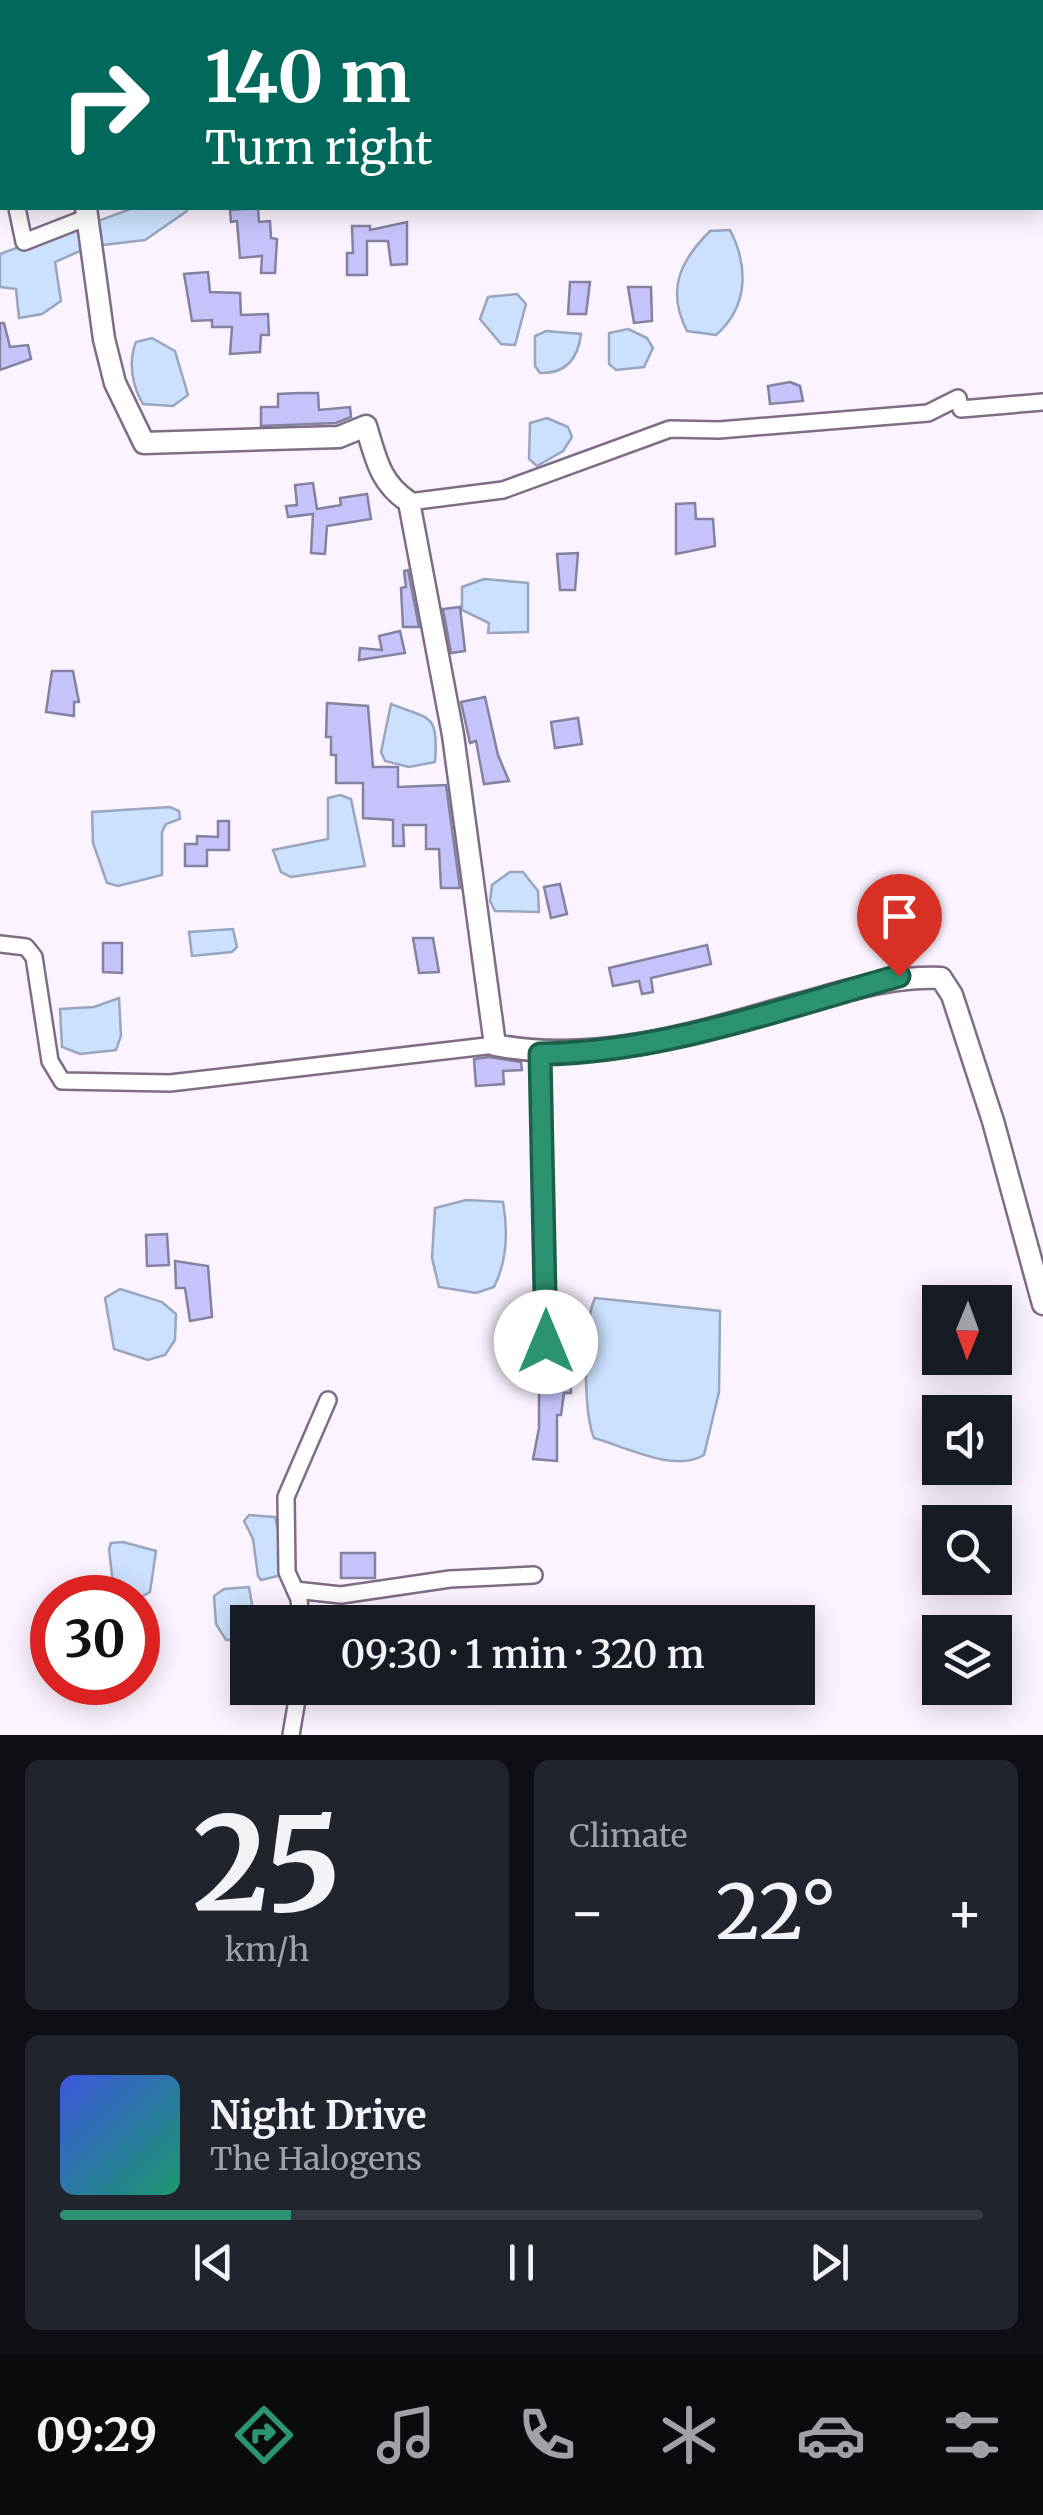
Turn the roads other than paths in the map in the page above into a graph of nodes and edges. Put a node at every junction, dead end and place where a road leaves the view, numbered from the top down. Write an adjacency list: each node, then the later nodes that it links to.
1 (16, 210): 2 (street)
2 (87, 212): 4 (street)
3 (1043, 402): 4 (street)
4 (409, 502): 6 (street)
5 (0, 944): 6 (street)
6 (495, 1045): 7 (street)
7 (540, 1054): 8 (street); 9 (street)
8 (1043, 1304)
9 (546, 1342)
10 (328, 1400): 12 (street)
11 (534, 1576): 12 (street)
12 (294, 1590): 13 (street)
13 (297, 1605)
14 (297, 1705): 15 (street)
15 (291, 1735)

